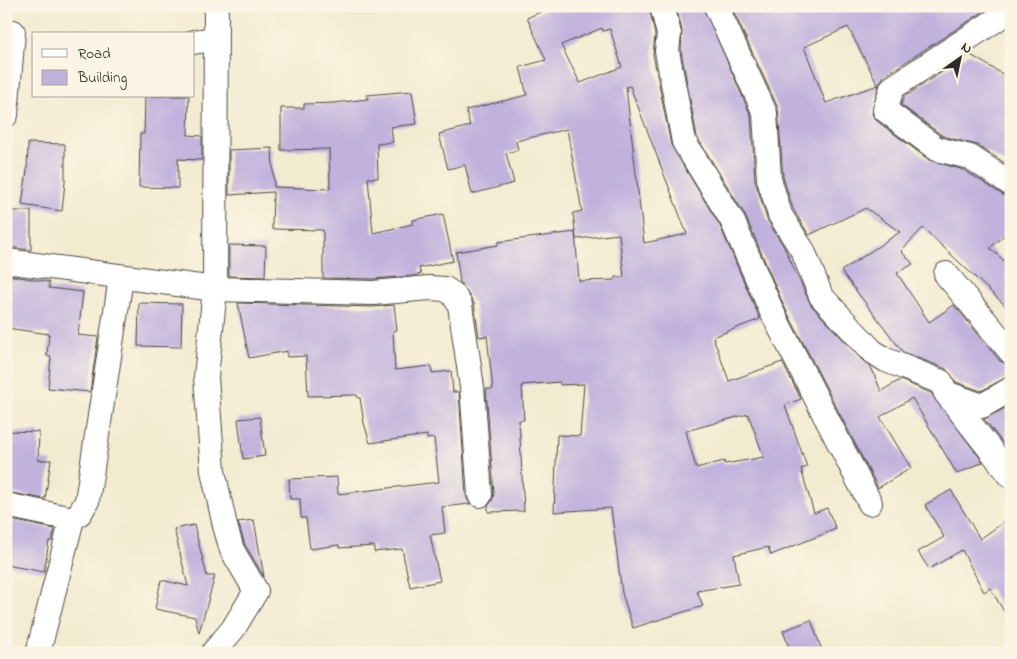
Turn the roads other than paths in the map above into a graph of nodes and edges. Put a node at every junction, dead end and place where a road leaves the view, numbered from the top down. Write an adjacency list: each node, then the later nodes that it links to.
1 (216, 6): 6 (street)
2 (662, 6): 18 (street)
3 (716, 6): 15 (street)
4 (1011, 10): 8 (street)
5 (18, 33): 7 (street)
6 (204, 41): 12 (street)
7 (6, 115)
8 (1011, 184)
9 (6, 261): 11 (street)
10 (946, 274): 13 (street)
11 (121, 278): 12 (street); 20 (street)
12 (215, 289): 17 (street); 22 (street)
13 (1011, 352)
14 (1011, 389): 15 (street)
15 (946, 393): 16 (street)
16 (1011, 476)
17 (480, 495)
18 (870, 502)
19 (6, 505): 20 (street)
20 (72, 519): 21 (street)
21 (38, 653)
22 (213, 653)

